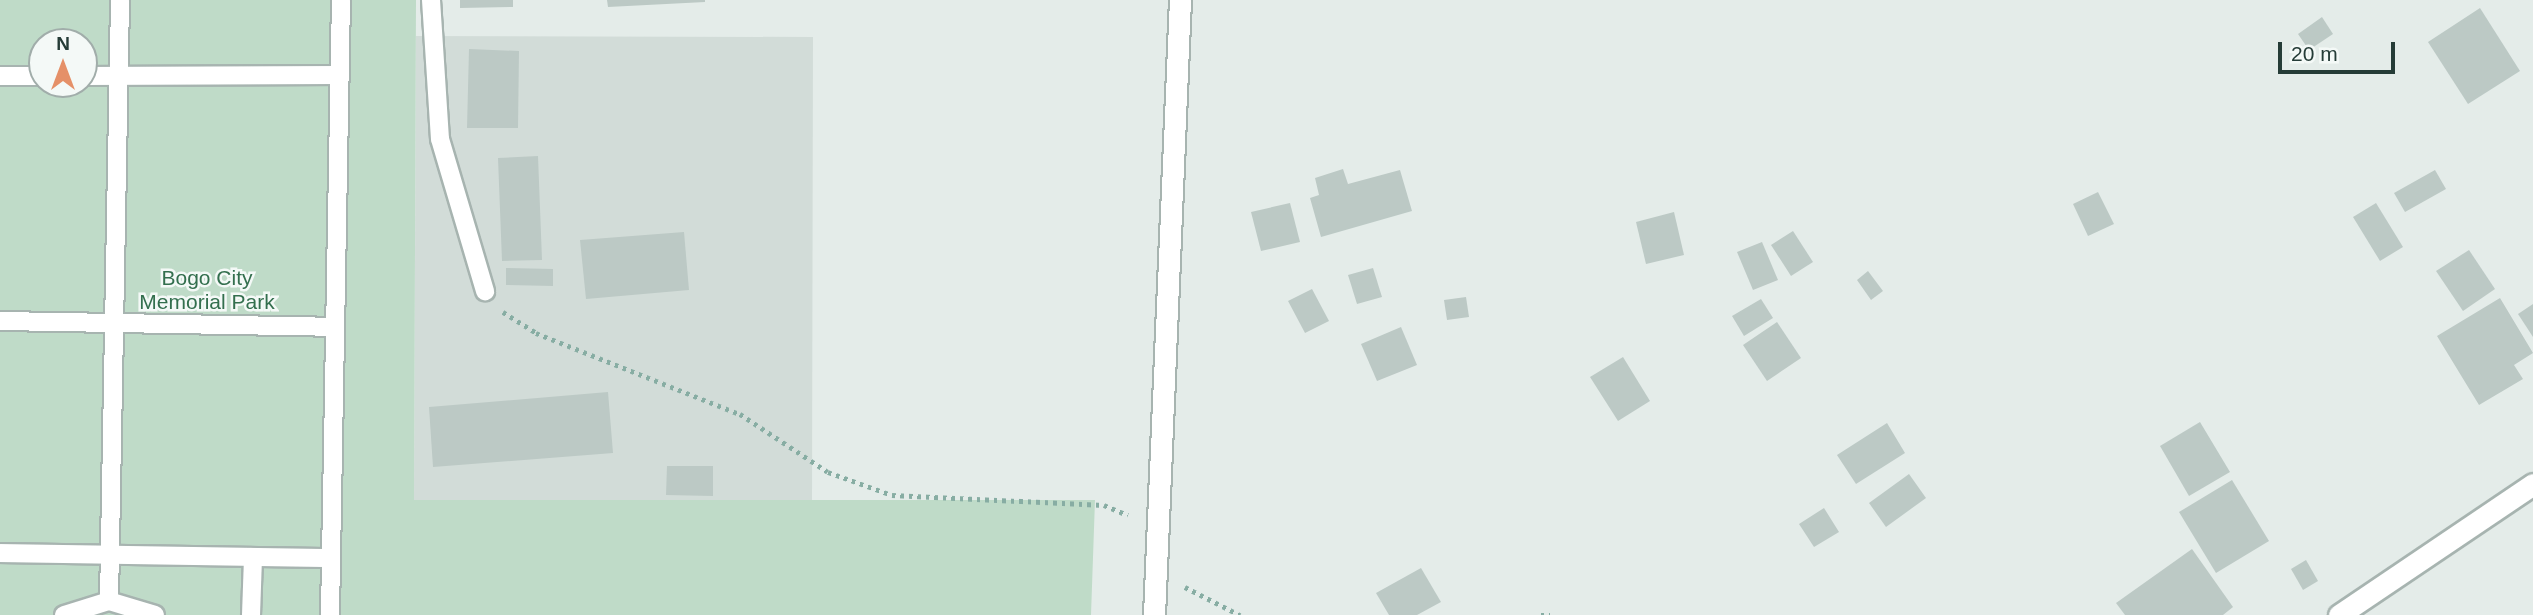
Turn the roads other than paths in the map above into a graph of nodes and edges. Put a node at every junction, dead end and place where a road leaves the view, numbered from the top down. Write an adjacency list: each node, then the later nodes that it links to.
1 (120, 0): 5 (lane)
2 (341, 0): 6 (lane)
3 (432, 0): 10 (lane)
4 (1180, 0): 24 (street)
5 (119, 75): 6 (lane); 9 (lane); 12 (lane)
6 (339, 75): 13 (lane)
7 (0, 76): 8 (lane)
8 (28, 76)
9 (98, 76)
10 (485, 291)
11 (0, 321): 12 (lane)
12 (114, 323): 13 (lane); 16 (lane)
13 (335, 327): 18 (lane)
14 (2533, 484): 25 (street)
15 (0, 553): 16 (lane)
16 (110, 555): 17 (lane); 19 (lane)
17 (253, 557): 18 (lane); 22 (lane)
18 (331, 558): 23 (lane)
19 (109, 601): 20 (lane); 21 (lane)
20 (64, 615)
21 (155, 615)
22 (251, 615)
23 (330, 615)
24 (1154, 615)
25 (2339, 615)

